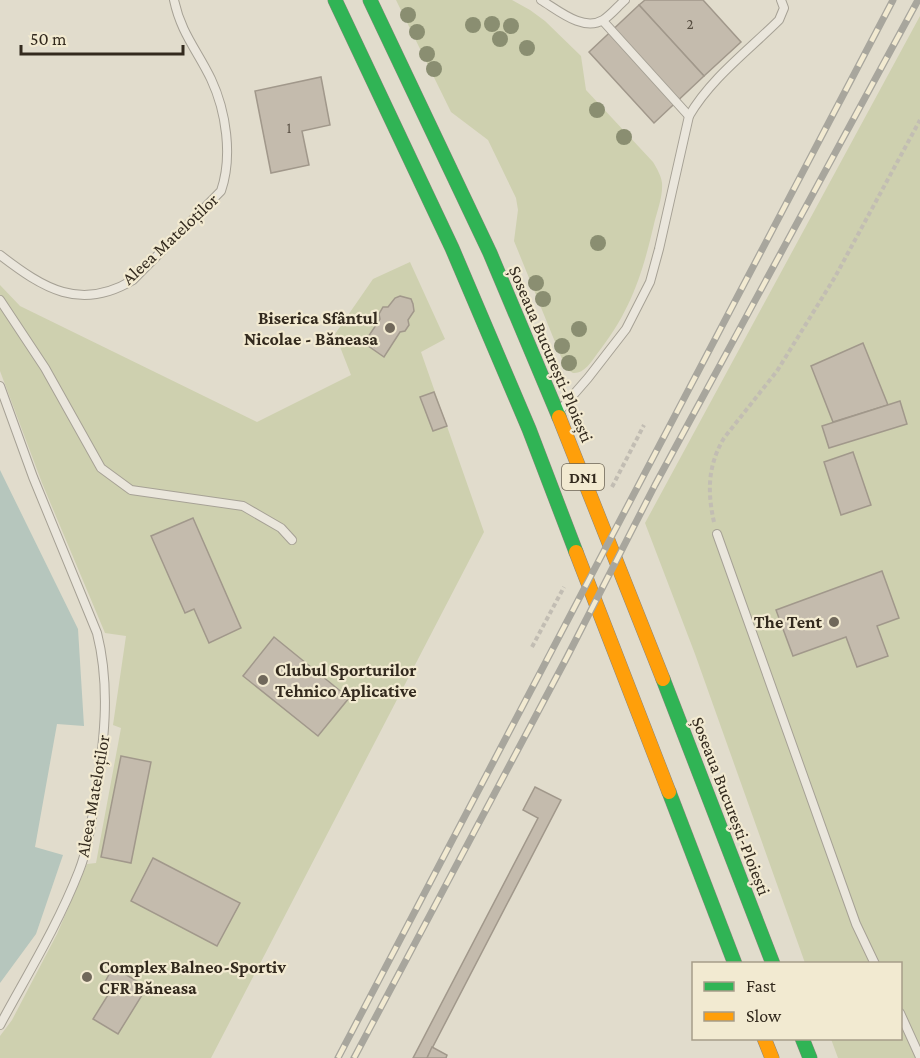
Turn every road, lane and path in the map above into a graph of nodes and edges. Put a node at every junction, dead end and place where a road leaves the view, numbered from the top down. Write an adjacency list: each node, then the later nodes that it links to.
1 (174, 0): 10 (lane, Aleea Mateloților)
2 (335, 0): 20 (main road, DN1)
3 (370, 0): 13 (main road, Șoseaua București-Ploiești / DN1)
4 (541, 0): 7 (lane)
5 (625, 0): 7 (lane)
6 (781, 0): 8 (lane)
7 (603, 21): 8 (lane)
8 (690, 116): 13 (lane)
9 (920, 120): 16 (path)
10 (0, 255)
11 (0, 300): 17 (lane)
12 (0, 386): 24 (lane, Aleea Mateloților)
13 (557, 414): 15 (main road, Șoseaua București-Ploiești / DN1)
14 (644, 425): 15 (path)
15 (598, 514): 21 (main road, Șoseaua București-Ploiești / DN1)
16 (717, 534): 22 (lane)
17 (292, 540)
18 (566, 583): 19 (path)
19 (532, 647)
20 (735, 962)
21 (773, 962)
22 (875, 962)
23 (902, 1017): 27 (lane)
24 (0, 1025)
25 (765, 1040): 28 (main road)
26 (803, 1040): 29 (main road)
27 (920, 1057)
28 (772, 1058)
29 (810, 1058)

